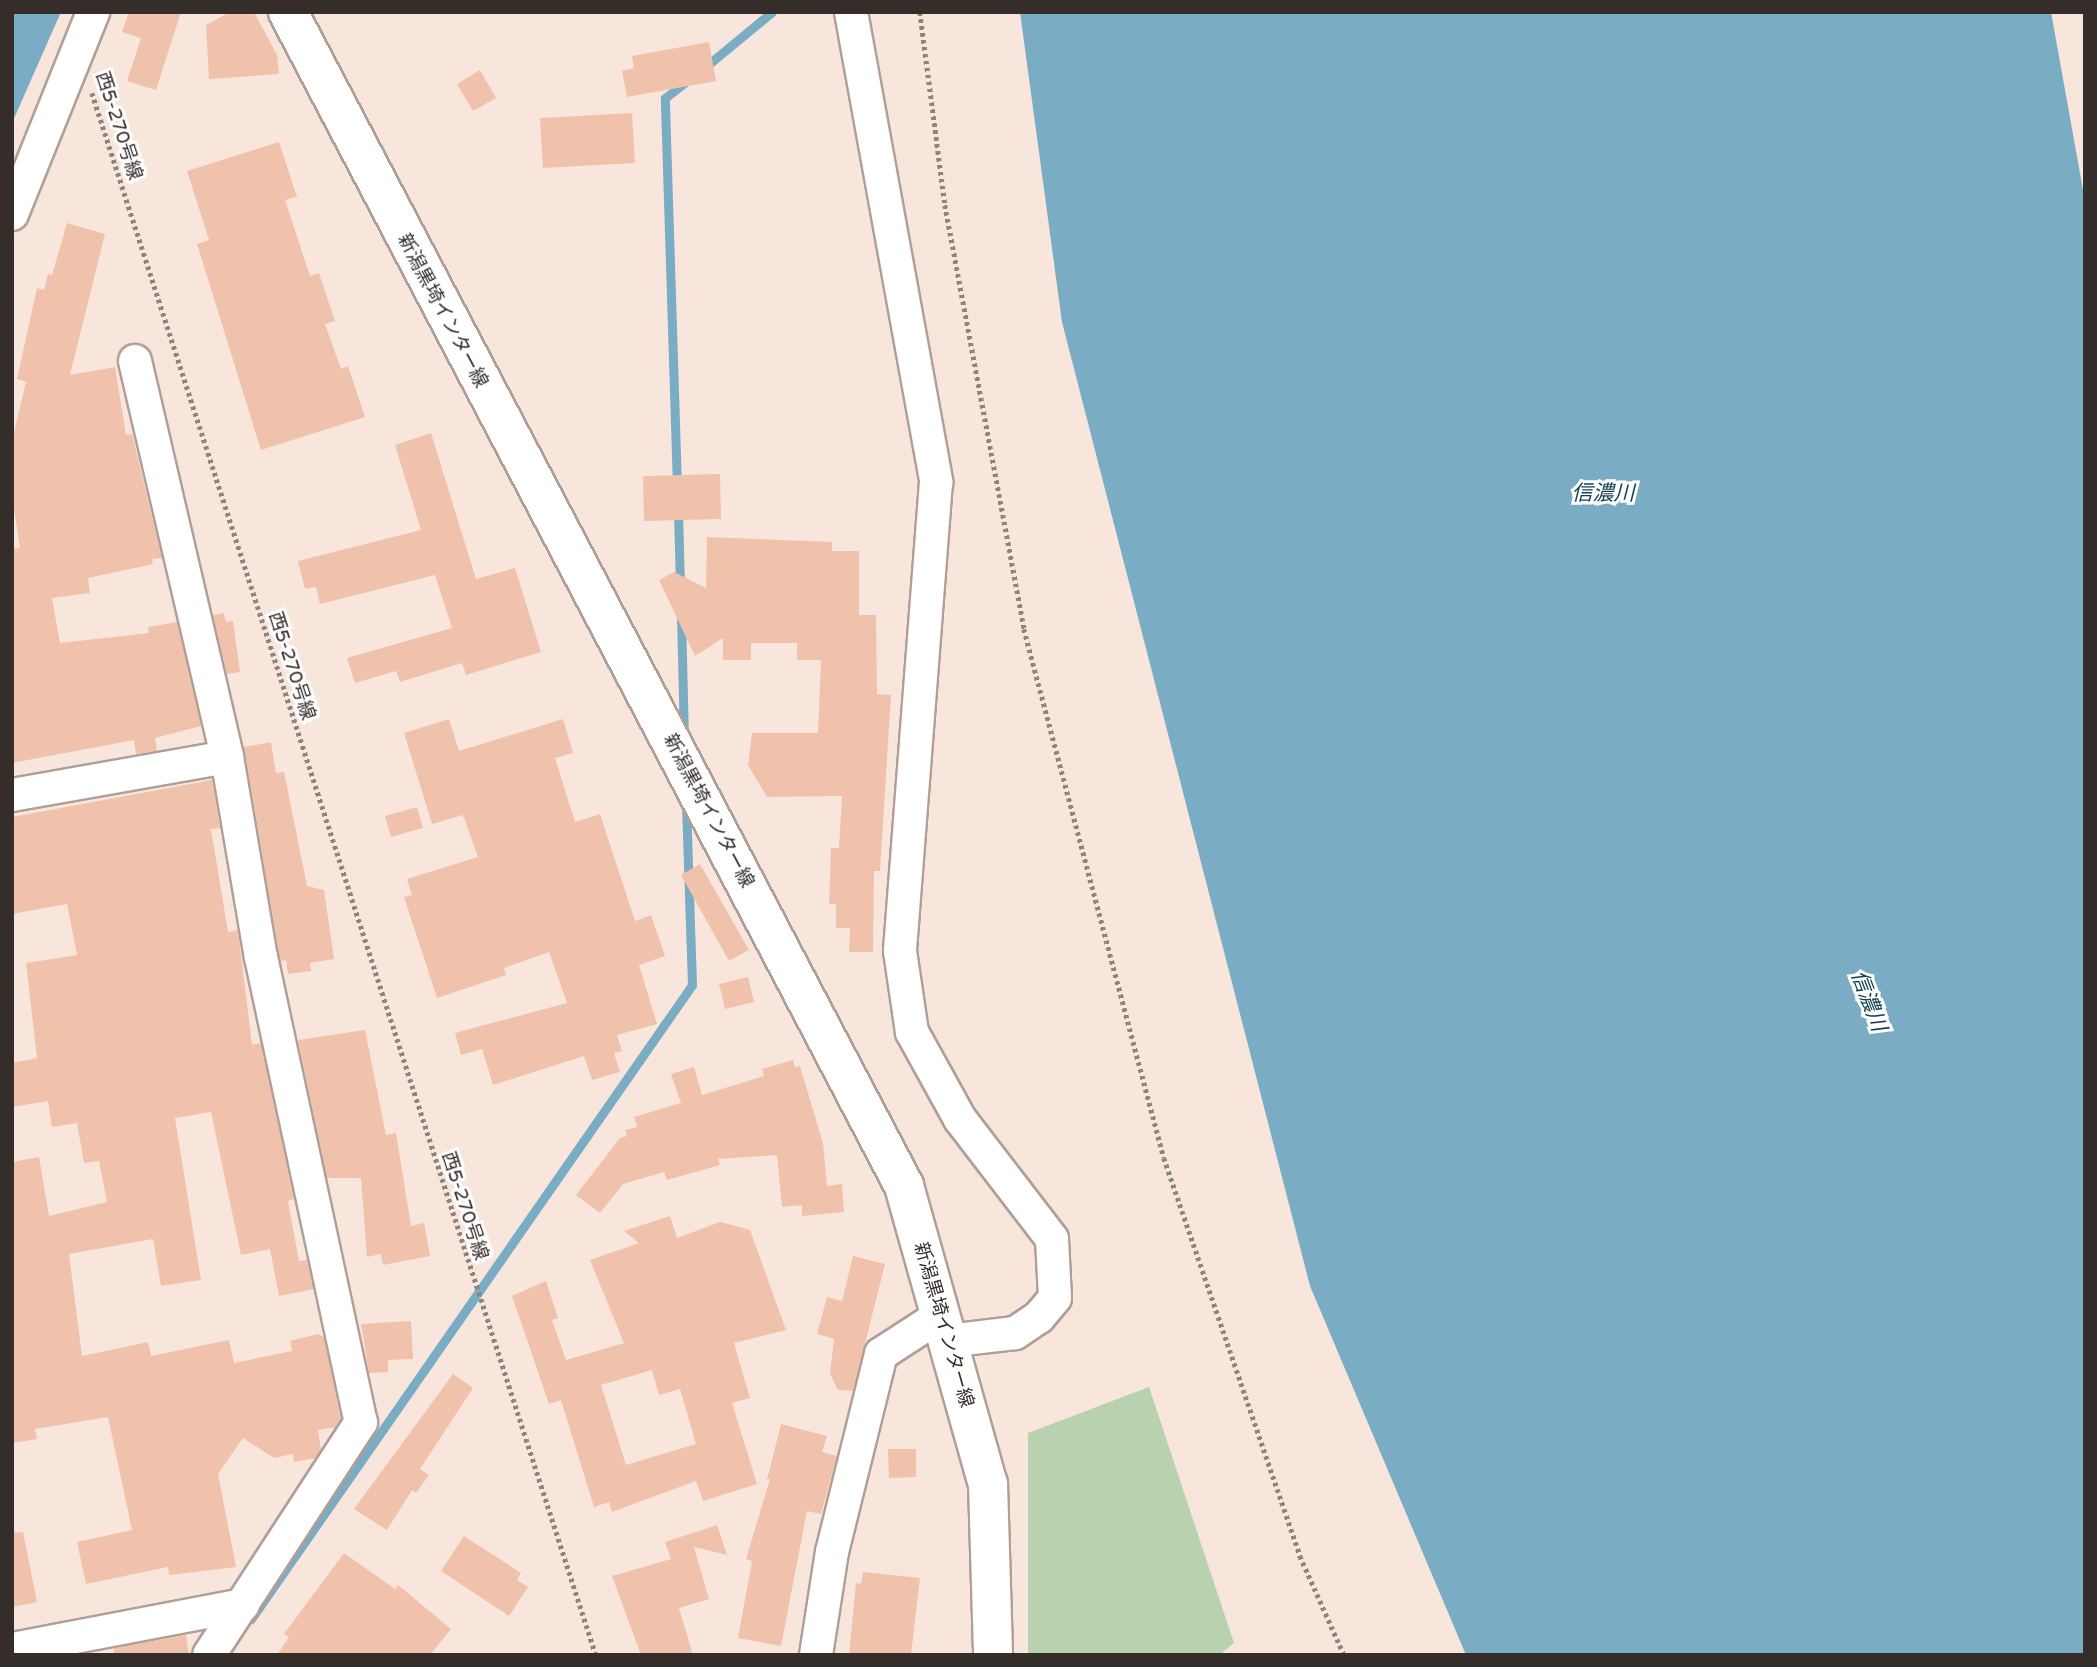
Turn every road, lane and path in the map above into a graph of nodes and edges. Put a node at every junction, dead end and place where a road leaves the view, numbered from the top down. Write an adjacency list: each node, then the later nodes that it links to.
1 (93, 12): 5 (street)
2 (288, 12): 10 (main road, 新潟黒埼インター線)
3 (851, 12): 10 (street)
4 (920, 12): 17 (path)
5 (78, 47): 6 (street); 14 (path, 西5-270号線)
6 (12, 214)
7 (135, 362): 8 (street)
8 (227, 757): 9 (street); 11 (street)
9 (12, 795)
10 (944, 1328): 15 (street); 16 (main road, 新潟黒埼インター線)
11 (243, 1605): 12 (street); 13 (street)
12 (12, 1649)
13 (209, 1655)
14 (597, 1655)
15 (816, 1655)
16 (993, 1655)
17 (1344, 1655)

